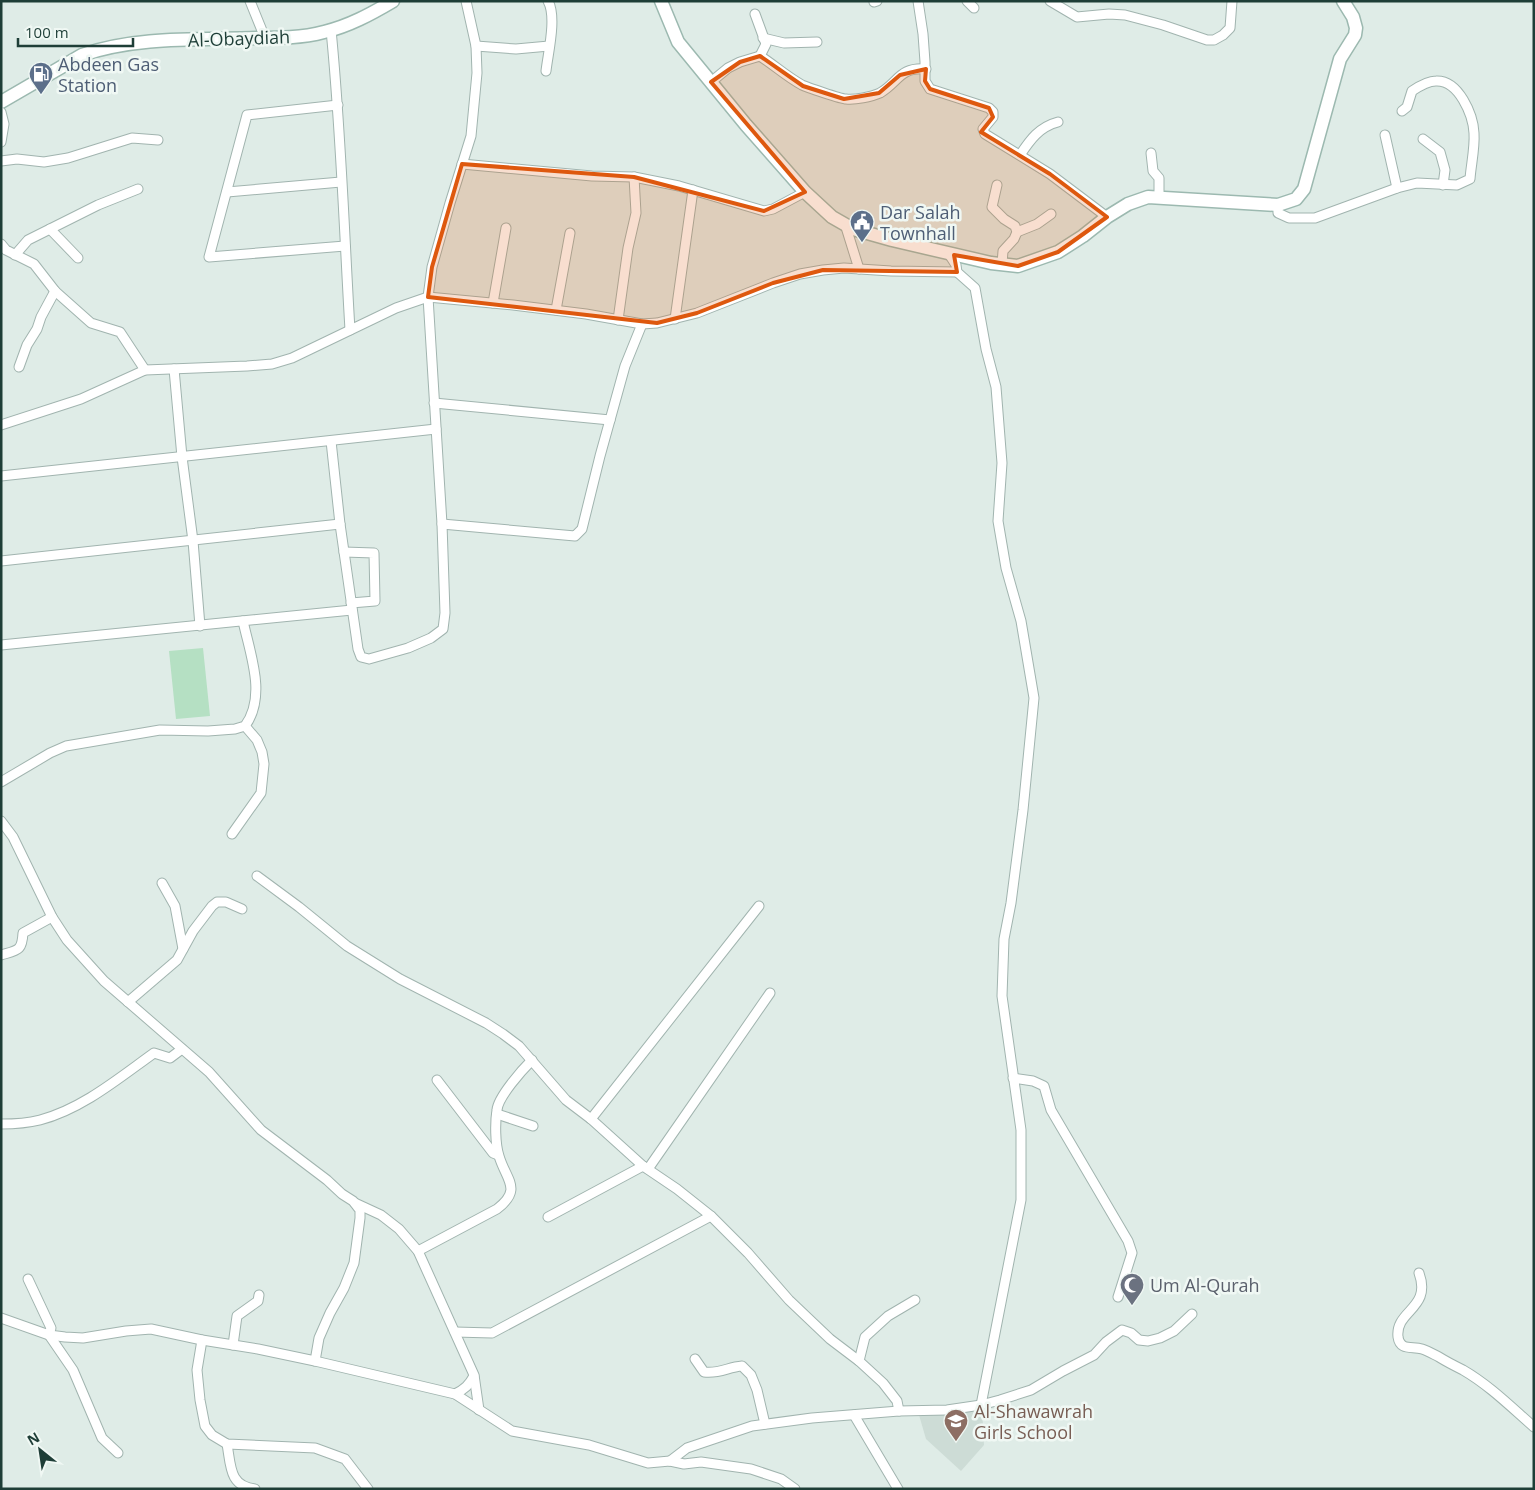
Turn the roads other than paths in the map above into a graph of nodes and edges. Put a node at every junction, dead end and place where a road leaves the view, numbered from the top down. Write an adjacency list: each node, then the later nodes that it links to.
1 (250, 1): 12 (street)
2 (393, 1): 11 (street, Al-Obaydiah)
3 (466, 1): 15 (street)
4 (548, 1): 16 (street)
5 (661, 1): 20 (street)
6 (918, 1): 18 (street)
7 (1050, 1): 8 (street)
8 (1232, 1)
9 (1344, 1): 44 (street)
10 (755, 14): 13 (street)
11 (331, 30): 12 (street, Al-Obaydiah); 22 (street)
12 (265, 38): 21 (street, Al-Obaydiah)
13 (763, 38): 14 (street); 17 (street)
14 (817, 42)
15 (476, 46): 16 (street); 33 (street)
16 (549, 46): 19 (street)
17 (760, 56): 18 (street); 20 (street)
18 (926, 69): 31 (street)
19 (546, 71)
20 (711, 82): 42 (street)
21 (1, 102)
22 (338, 105): 35 (street); 41 (street)
23 (1402, 111): 37 (street)
24 (1, 112): 29 (street)
25 (1058, 122): 31 (street)
26 (1385, 135): 38 (street)
27 (1423, 139): 37 (street)
28 (158, 140): 32 (street)
29 (1, 142)
30 (1151, 153): 43 (street)
31 (1020, 155): 46 (street)
32 (1, 161)
33 (462, 164): 34 (street); 61 (street)
34 (634, 178): 40 (street); 65 (street)
35 (341, 182): 41 (street); 53 (street)
36 (997, 185): 50 (street)
37 (1443, 185): 38 (street)
38 (1397, 188): 44 (street)
39 (138, 189): 49 (street)
40 (693, 190): 42 (street); 64 (street)
41 (227, 192): 53 (street)
42 (806, 192): 47 (street)
43 (1159, 198): 44 (street); 46 (street)
44 (1278, 205)
45 (1051, 214): 50 (street)
46 (1107, 216): 57 (street)
47 (845, 224): 54 (street); 58 (street)
48 (506, 228): 62 (street)
49 (50, 229): 55 (street); 56 (street)
50 (1017, 232): 57 (street)
51 (570, 233): 63 (street)
52 (1, 244): 55 (street)
53 (345, 246): 67 (street)
54 (949, 254): 57 (street); 59 (street)
55 (15, 255): 60 (street)
56 (78, 258)
57 (1002, 264)
58 (859, 269): 59 (street); 64 (street)
59 (957, 272): 102 (street)
60 (55, 291): 68 (street); 70 (street)
61 (428, 297): 62 (street); 67 (street); 71 (street)
62 (493, 303): 63 (street)
63 (556, 310): 65 (street)
64 (675, 319): 66 (street)
65 (618, 320): 66 (street)
66 (642, 324): 72 (street)
67 (350, 330): 69 (street)
68 (19, 367)
69 (174, 369): 70 (street); 76 (street)
70 (145, 370): 73 (street)
71 (434, 403): 72 (street); 74 (street)
72 (610, 420): 79 (street)
73 (1, 425)
74 (436, 429): 75 (street); 79 (street)
75 (331, 441): 76 (street); 78 (street)
76 (182, 457): 77 (street); 80 (street)
77 (1, 476)
78 (340, 524): 80 (street); 81 (street)
79 (442, 524): 83 (street)
80 (193, 541): 82 (street); 85 (street)
81 (344, 552): 83 (street); 83 (street)
82 (1, 561)
83 (351, 606): 84 (street)
84 (243, 621): 85 (street); 87 (street)
85 (200, 626): 86 (street)
86 (1, 645)
87 (245, 726): 88 (street); 90 (street)
88 (1, 782)
89 (1, 821): 95 (street)
90 (232, 834)
91 (257, 876): 101 (street)
92 (162, 883): 96 (street)
93 (759, 906): 105 (street)
94 (242, 909): 96 (street)
95 (52, 918): 97 (street); 99 (street)
96 (183, 949): 99 (street)
97 (1, 955)
98 (770, 993): 109 (street)
99 (128, 1002): 100 (street)
100 (182, 1049): 106 (street); 110 (street)
101 (532, 1060): 104 (street); 105 (street)
102 (1013, 1078): 117 (street); 130 (street)
103 (437, 1080): 108 (street)
104 (497, 1114): 107 (street); 108 (street)
105 (591, 1119): 109 (street)
106 (1, 1124)
107 (533, 1126)
108 (498, 1155): 113 (street)
109 (645, 1168): 111 (street); 112 (street)
110 (353, 1202): 113 (street); 126 (street)
111 (711, 1216): 121 (street); 127 (street)
112 (548, 1217)
113 (418, 1251): 121 (street)
114 (1419, 1272): 135 (street)
115 (28, 1279): 122 (street)
116 (259, 1295): 124 (street)
117 (1118, 1297)
118 (915, 1300): 127 (street)
119 (1192, 1314): 130 (street)
120 (1, 1318): 122 (street)
121 (455, 1332): 128 (street)
122 (49, 1335): 123 (street); 137 (street)
123 (202, 1340): 124 (street); 136 (street)
124 (233, 1345): 126 (street)
125 (695, 1359): 134 (street)
126 (314, 1361): 129 (street)
127 (859, 1361): 132 (street)
128 (474, 1375): 129 (street); 131 (street)
129 (455, 1394): 131 (street)
130 (981, 1405): 132 (street)
131 (479, 1410): 138 (street)
132 (899, 1411): 133 (street)
133 (854, 1415): 134 (street); 142 (street)
134 (765, 1424): 138 (street)
135 (1534, 1427)
136 (228, 1444): 139 (street); 140 (street)
137 (118, 1453)
138 (670, 1461): 141 (street)
139 (256, 1489)
140 (368, 1489)
141 (795, 1489)
142 (898, 1489)

